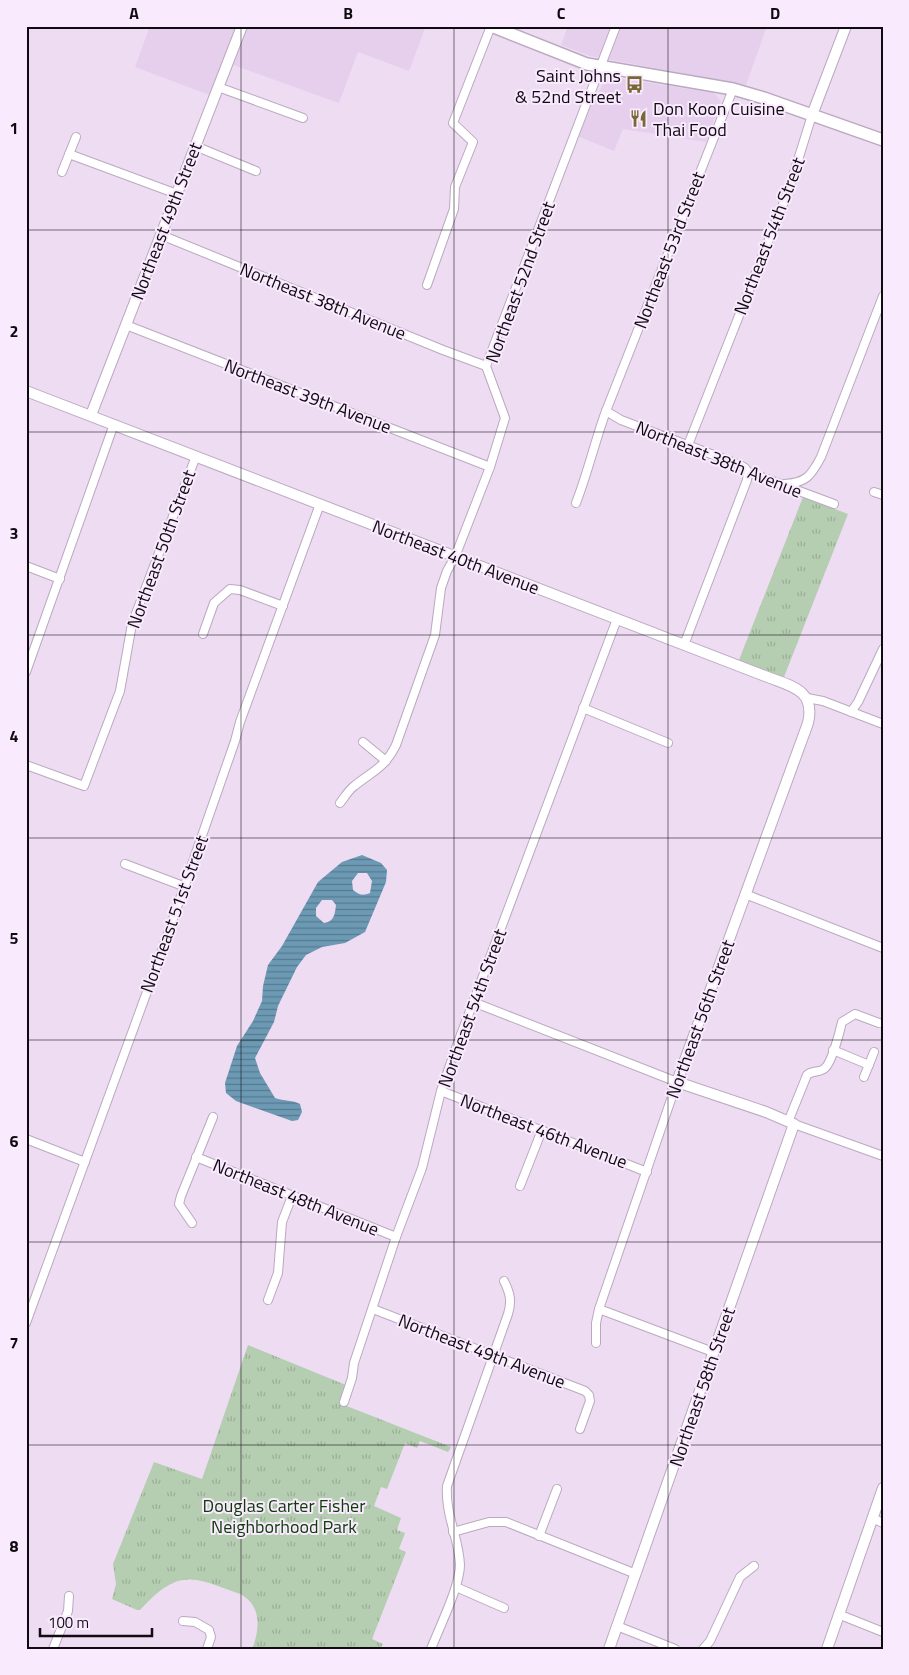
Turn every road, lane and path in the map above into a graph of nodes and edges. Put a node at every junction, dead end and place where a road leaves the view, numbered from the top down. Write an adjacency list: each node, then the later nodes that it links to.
1 (242, 26): 6 (street, Northeast 49th Street)
2 (491, 26): 5 (main road); 18 (street)
3 (616, 26): 5 (street, Northeast 52nd Street)
4 (846, 26): 8 (street, Northeast 54th Street)
5 (601, 67): 7 (main road); 21 (street, Northeast 52nd Street)
6 (218, 87): 9 (street); 12 (street, Northeast 49th Street)
7 (733, 89): 8 (main road); 23 (street, Northeast 53rd Street)
8 (812, 115): 11 (main road); 26 (street, Northeast 54th Street)
9 (303, 118)
10 (76, 137): 13 (street)
11 (883, 140)
12 (195, 146): 14 (street); 16 (street, Northeast 49th Street)
13 (69, 154): 15 (street); 16 (street)
14 (256, 171)
15 (62, 172)
16 (177, 194): 17 (street, Northeast 49th Street)
17 (161, 235): 20 (street, Northeast 49th Street); 21 (street, Northeast 38th Avenue)
18 (427, 285)
19 (883, 296): 30 (street)
20 (126, 325): 24 (street, Northeast 49th Street); 28 (street, Northeast 39th Avenue)
21 (486, 366): 28 (street, Northeast 52nd Street)
22 (26, 391): 24 (street, Northeast 40th Avenue)
23 (606, 411): 26 (street, Northeast 38th Avenue); 33 (street, Northeast 53rd Street)
24 (91, 415): 25 (street, Northeast 40th Avenue)
25 (114, 424): 27 (street, Northeast 40th Avenue); 38 (street)
26 (688, 445): 29 (street, Northeast 38th Avenue)
27 (196, 456): 34 (street, Northeast 40th Avenue); 53 (street, Northeast 50th Street)
28 (490, 467): 36 (street, Northeast 52nd Street)
29 (748, 472): 30 (street, Northeast 38th Avenue); 42 (street)
30 (779, 484): 35 (street, Northeast 38th Avenue)
31 (874, 492): 32 (street)
32 (883, 495)
33 (576, 503)
34 (320, 504): 36 (street, Northeast 40th Avenue); 39 (street, Northeast 51st Street)
35 (834, 504)
36 (455, 557): 40 (street, Northeast 40th Avenue); 52 (street, Northeast 52nd Street)
37 (26, 566): 38 (street)
38 (60, 579): 45 (street)
39 (283, 606): 41 (street); 56 (street, Northeast 51st Street)
40 (617, 619): 42 (street, Northeast 40th Avenue); 47 (street, Northeast 54th Street)
41 (203, 634)
42 (684, 645): 46 (street, Northeast 40th Avenue)
43 (883, 649): 44 (street)
44 (880, 664): 48 (street)
45 (26, 672)
46 (807, 698): 48 (street, Northeast 40th Avenue); 57 (street, Northeast 56th Street)
47 (583, 708): 51 (street); 59 (street, Northeast 54th Street)
48 (851, 712): 49 (street, Northeast 40th Avenue)
49 (883, 724)
50 (363, 742): 52 (street)
51 (668, 743)
52 (386, 761): 54 (street, Northeast 52nd Street)
53 (26, 765)
54 (340, 803)
55 (124, 864): 56 (street)
56 (183, 886): 73 (street, Northeast 51st Street)
57 (745, 894): 58 (street); 65 (street, Northeast 56th Street)
58 (883, 948)
59 (473, 1002): 65 (street); 66 (street, Northeast 54th Street)
60 (879, 1024): 61 (street)
61 (833, 1050): 63 (street); 68 (street)
62 (874, 1052): 63 (street)
63 (869, 1065): 64 (street)
64 (864, 1077)
65 (677, 1082): 68 (street); 74 (street, Northeast 56th Street)
66 (441, 1091): 69 (street, Northeast 46th Avenue); 78 (street, Northeast 54th Street)
67 (213, 1117): 72 (street)
68 (791, 1123): 71 (street); 86 (street, Northeast 58th Street)
69 (542, 1130): 74 (street, Northeast 46th Avenue); 75 (street)
70 (26, 1139): 73 (street)
71 (883, 1156)
72 (196, 1158): 76 (street, Northeast 48th Avenue); 77 (street)
73 (85, 1162): 83 (street, Northeast 51st Street)
74 (647, 1172): 82 (street, Northeast 56th Street)
75 (520, 1186)
76 (292, 1196): 78 (street, Northeast 48th Avenue); 80 (street)
77 (192, 1223)
78 (396, 1237): 81 (street, Northeast 54th Street)
79 (504, 1281): 87 (street)
80 (268, 1300)
81 (373, 1309): 87 (street, Northeast 49th Avenue); 88 (street, Northeast 54th Street)
82 (599, 1309): 85 (street, Northeast 56th Street); 86 (street)
83 (28, 1312): 84 (street, Northeast 51st Street)
84 (26, 1323)
85 (596, 1343)
86 (714, 1352): 97 (street, Northeast 58th Street)
87 (493, 1355): 89 (street, Northeast 49th Avenue); 94 (street)
88 (344, 1402)
89 (580, 1429)
90 (883, 1488): 92 (street)
91 (557, 1489): 95 (street)
92 (872, 1518): 93 (street); 101 (street)
93 (883, 1523)
94 (453, 1532): 95 (street); 98 (street)
95 (539, 1536): 97 (street)
96 (754, 1566): 110 (street)
97 (636, 1574): 103 (street, Northeast 58th Street)
98 (456, 1587): 100 (street); 107 (street)
99 (69, 1596): 105 (street)
100 (504, 1608)
101 (838, 1614): 104 (street); 111 (street)
102 (183, 1621): 106 (street)
103 (617, 1626): 108 (street, Northeast 58th Street); 109 (street)
104 (883, 1632)
105 (53, 1649)
106 (208, 1649)
107 (431, 1649)
108 (609, 1649)
109 (675, 1649)
110 (703, 1649)
111 (826, 1649)

